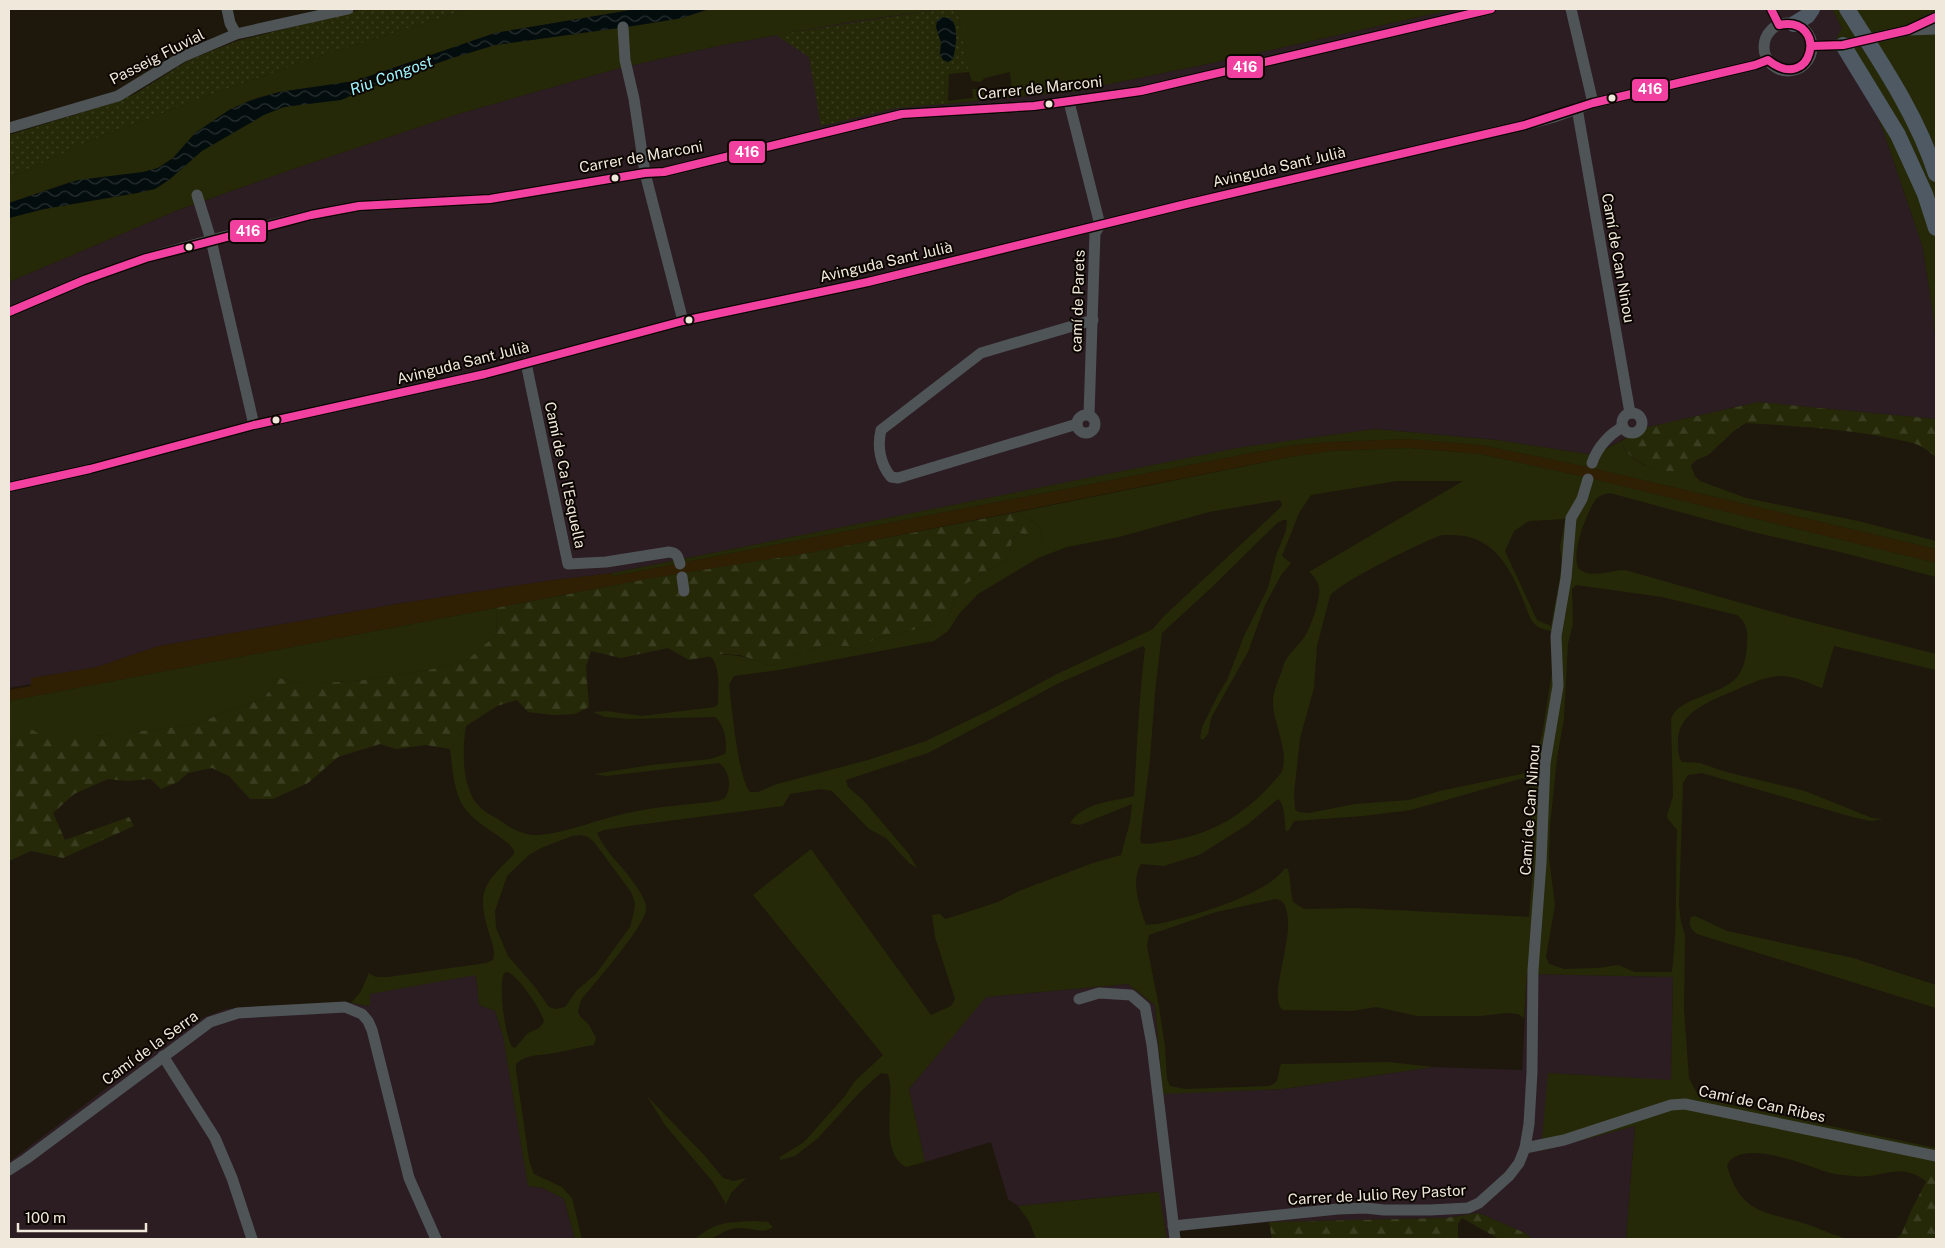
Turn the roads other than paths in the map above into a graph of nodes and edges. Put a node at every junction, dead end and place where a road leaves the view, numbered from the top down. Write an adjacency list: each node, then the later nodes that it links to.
1 (227, 9): 13 (street)
2 (348, 9): 13 (street, Passeig Fluvial)
3 (1491, 9): 17 (street, Carrer de Marconi)
4 (1570, 9): 18 (street)
5 (1771, 9): 9 (street)
6 (1812, 9): 9 (highway)
7 (1847, 9): 22 (highway)
8 (1936, 17): 12 (street)
9 (1787, 25): 15 (street); 16 (street)
10 (623, 27): 21 (street)
11 (1936, 29): 12 (street)
12 (1908, 30): 14 (street)
13 (236, 34): 20 (street, Passeig Fluvial)
14 (1843, 45): 15 (street); 25 (highway)
15 (1812, 46): 16 (street)
16 (1768, 60): 18 (street, Avinguda Sant Julià)
17 (1069, 102): 21 (street, Carrer de Marconi); 24 (street, camí de Parets)
18 (1593, 103): 19 (street, Avinguda Sant Julià)
19 (1578, 108): 24 (street, Avinguda Sant Julià); 31 (street, Camí de Can Ninou)
20 (9, 128)
21 (644, 173): 26 (street, Carrer de Marconi); 29 (street)
22 (1936, 174)
23 (197, 195): 26 (street)
24 (1100, 225): 28 (street, camí de Parets); 29 (street, Avinguda Sant Julià)
25 (1936, 228)
26 (211, 240): 27 (street, Carrer de Marconi); 32 (street)
27 (9, 312)
28 (1093, 320): 28 (street, camí de Parets)
29 (683, 321): 30 (street, Avinguda Sant Julià)
30 (526, 363): 32 (street, Avinguda Sant Julià); 37 (street, Camí de Ca l'Esquella)
31 (1630, 413): 33 (street); 33 (street)
32 (254, 426): 36 (street, Avinguda Sant Julià)
33 (1623, 427): 34 (street)
34 (1592, 463)
35 (1588, 478): 42 (street, Camí de Can Ninou)
36 (9, 487)
37 (680, 564)
38 (682, 577): 39 (street)
39 (684, 591)
40 (1079, 999): 45 (street)
41 (163, 1056): 44 (street, Camí de la Serra); 46 (street); 47 (street, Camí de la Serra)
42 (1525, 1148): 43 (street, Camí de Can Ribes); 45 (street, Carrer de Julio Rey Pastor)
43 (1936, 1156)
44 (9, 1170)
45 (1173, 1226): 48 (street)
46 (252, 1239)
47 (436, 1239)
48 (1175, 1239)

